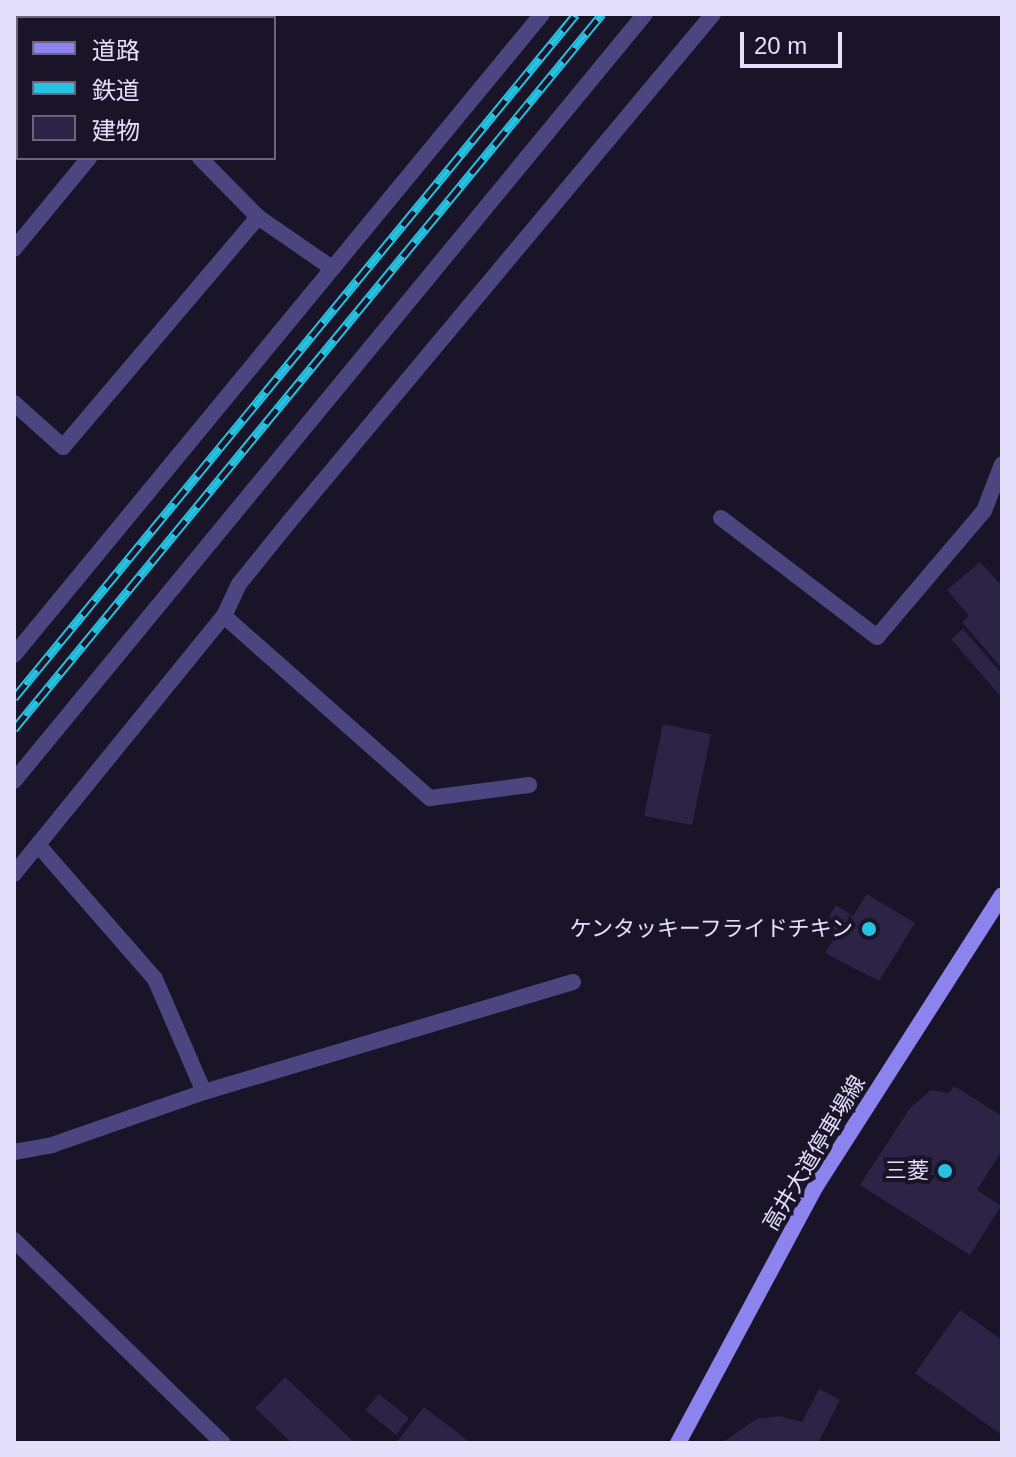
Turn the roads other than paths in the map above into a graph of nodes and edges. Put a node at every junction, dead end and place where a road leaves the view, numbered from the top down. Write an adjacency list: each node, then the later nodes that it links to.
1 (542, 14): 8 (street)
2 (645, 14): 14 (street)
3 (713, 14): 12 (street)
4 (87, 160): 7 (street)
5 (202, 160): 6 (street)
6 (258, 217): 8 (street); 9 (street)
7 (14, 249)
8 (332, 268): 13 (street)
9 (14, 403)
10 (1002, 464): 11 (street)
11 (721, 518)
12 (224, 616): 15 (street); 16 (street)
13 (14, 655)
14 (14, 781)
15 (529, 785)
16 (39, 846): 17 (street); 20 (street)
17 (14, 874)
18 (1002, 895): 24 (main road, 高井大道停車場線)
19 (573, 982): 20 (street)
20 (204, 1092): 21 (street)
21 (14, 1152)
22 (14, 1240): 23 (street)
23 (214, 1440)
24 (678, 1443)

